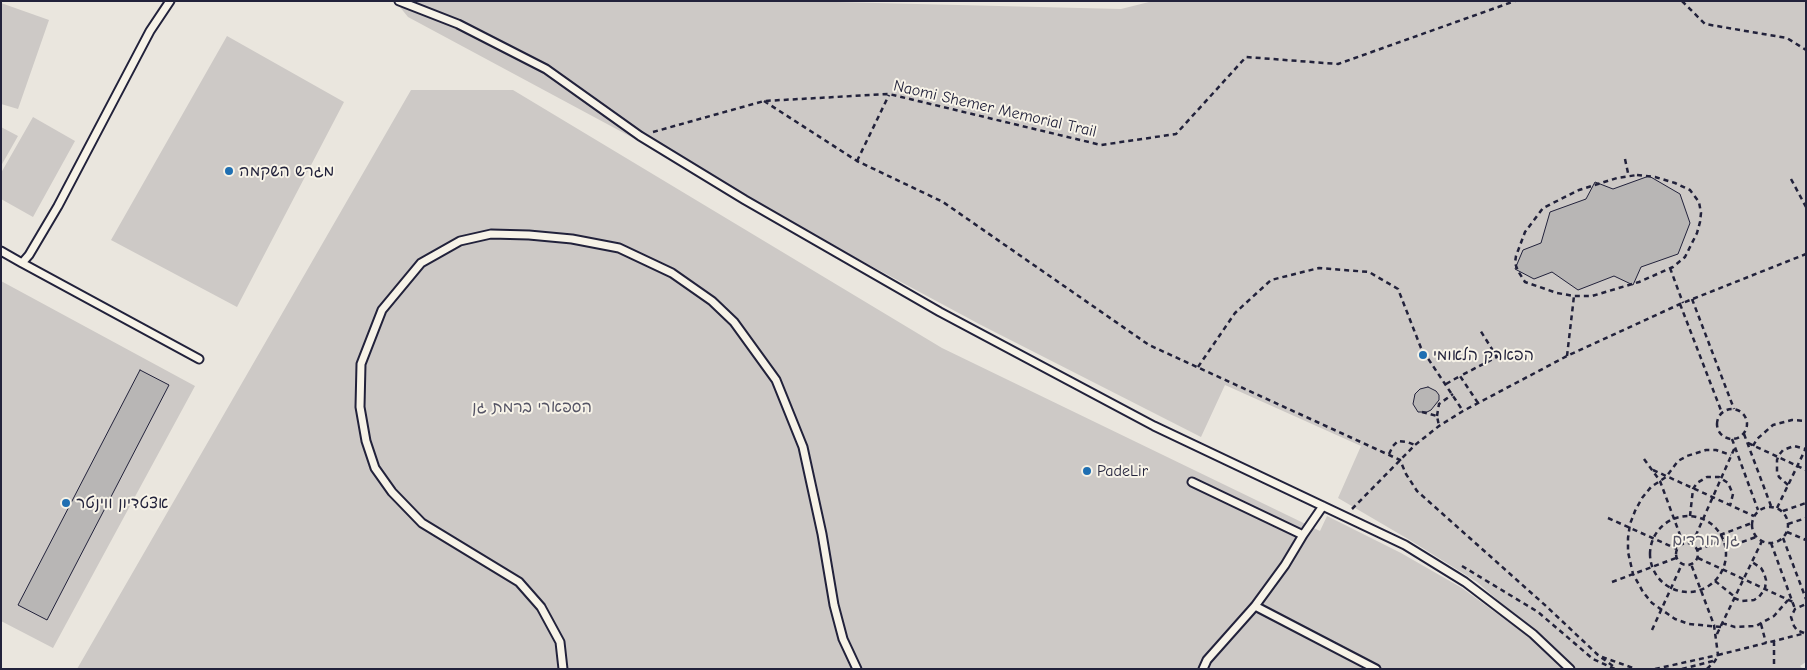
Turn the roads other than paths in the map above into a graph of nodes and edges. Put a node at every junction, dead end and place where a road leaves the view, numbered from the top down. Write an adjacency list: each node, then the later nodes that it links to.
1 (170, 1): 4 (lane)
2 (399, 1): 7 (lane)
3 (1, 251): 4 (lane)
4 (22, 263): 5 (lane)
5 (200, 359)
6 (1192, 482): 8 (lane)
7 (1323, 506): 8 (lane); 14 (lane)
8 (1303, 535): 9 (lane)
9 (1255, 606): 12 (lane); 13 (lane)
10 (563, 669): 11 (lane)
11 (857, 669)
12 (1203, 669)
13 (1376, 669)
14 (1570, 669)

